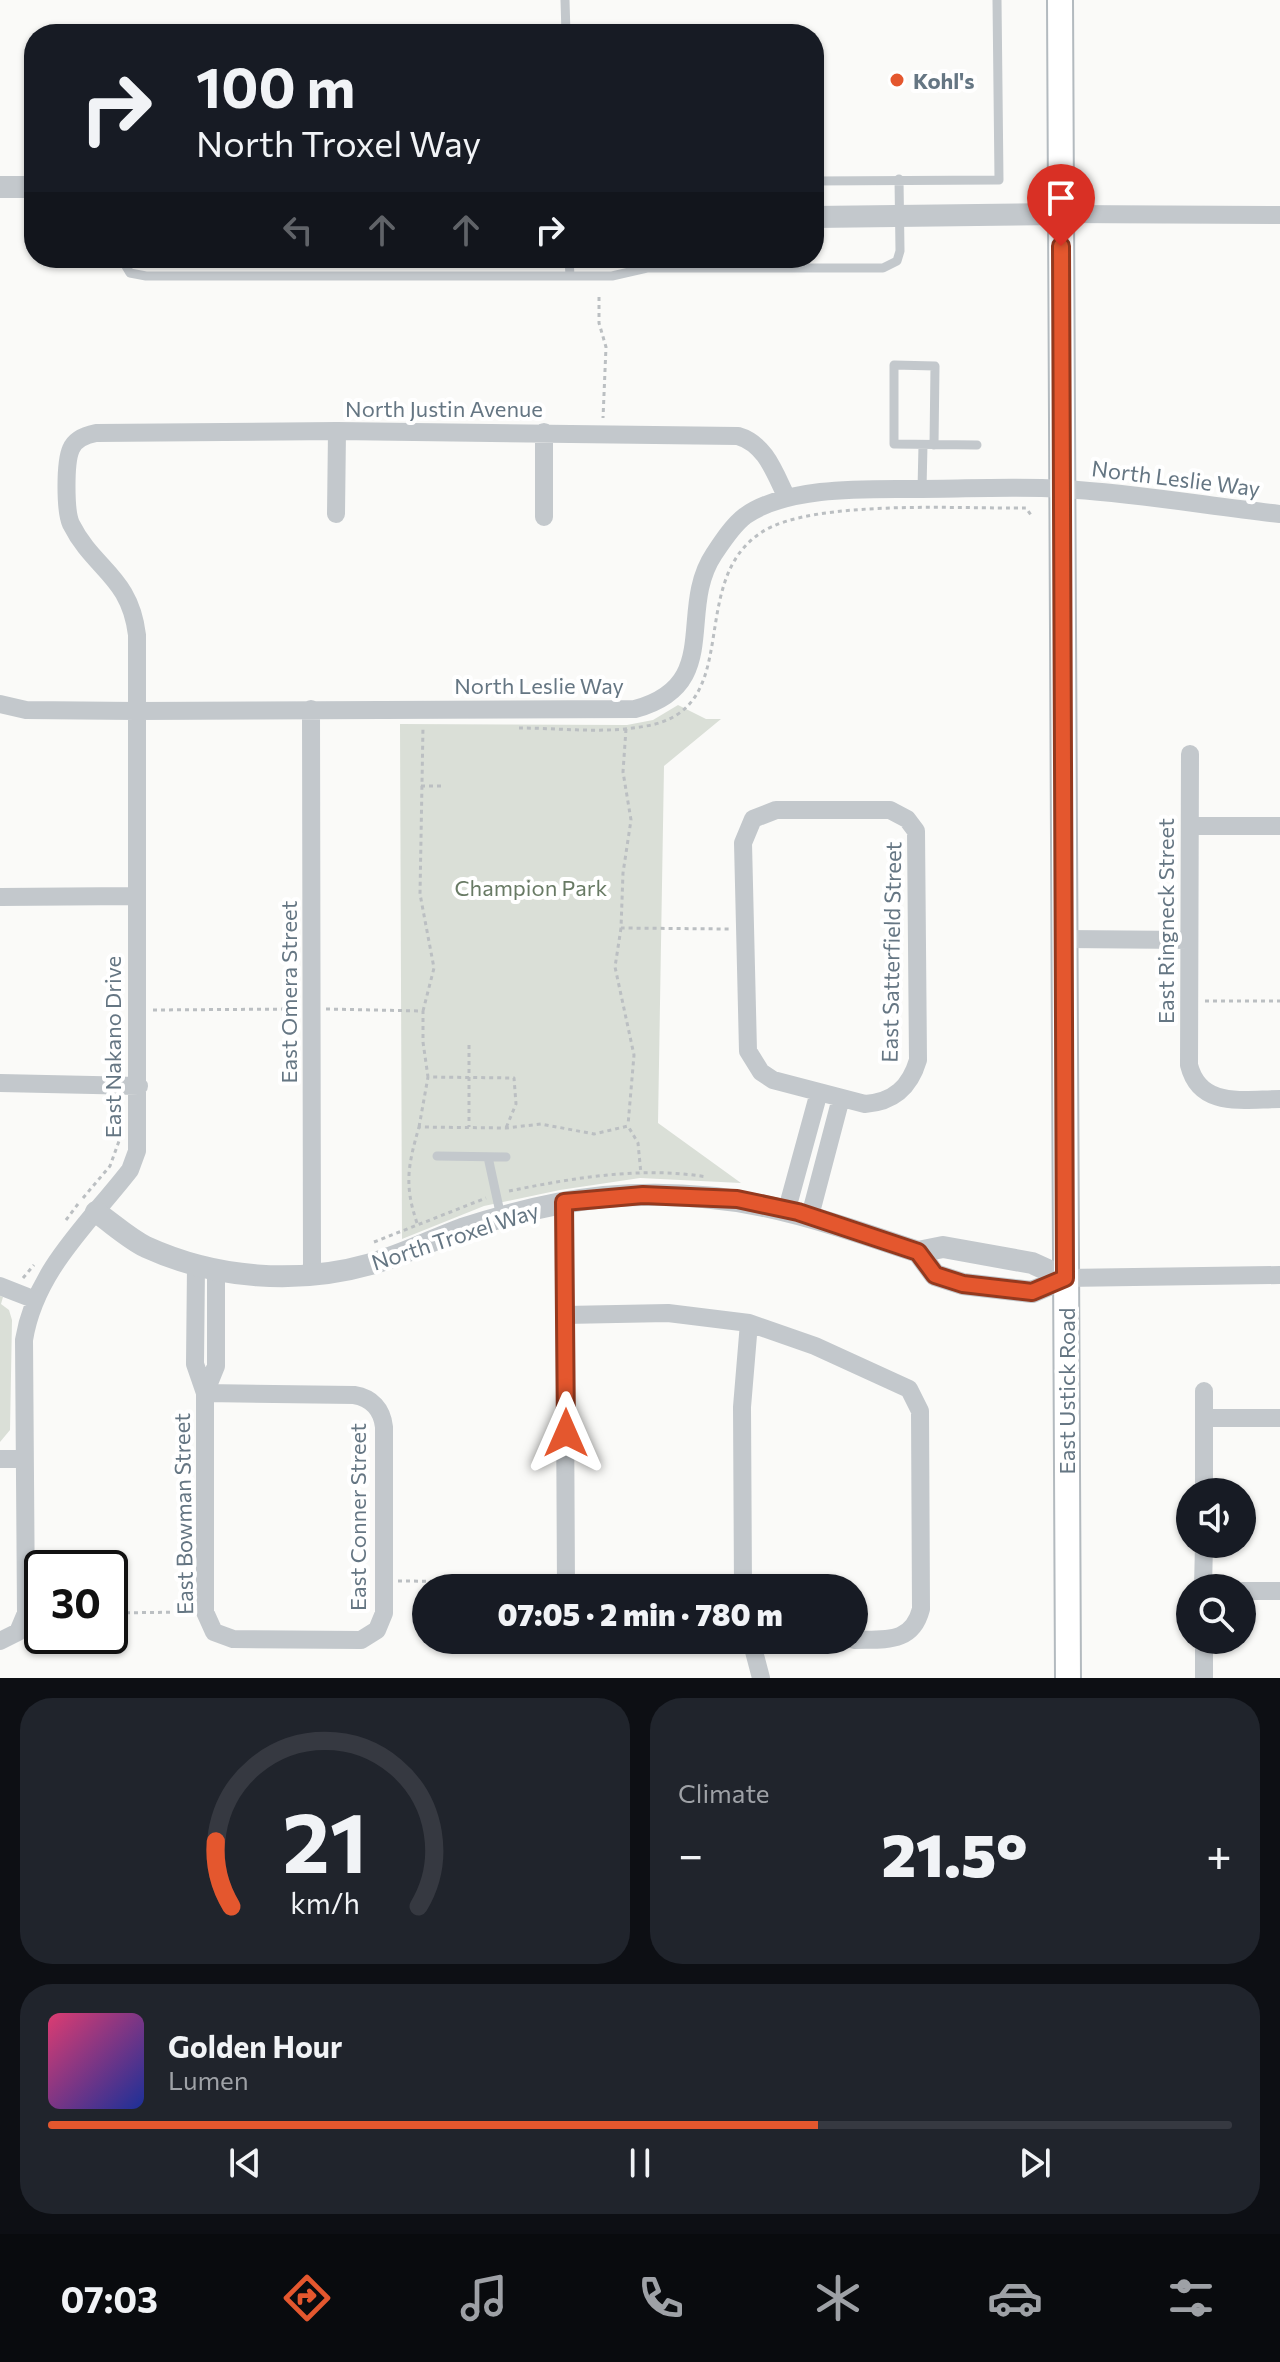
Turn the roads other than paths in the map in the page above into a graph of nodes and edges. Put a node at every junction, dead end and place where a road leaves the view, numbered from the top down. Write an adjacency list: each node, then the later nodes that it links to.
1 (565, 0): 4 (lane)
2 (997, 0): 5 (lane)
3 (1060, 0): 9 (main road, East Ustick Road)
4 (566, 24)
5 (899, 179): 6 (lane); 11 (lane)
6 (824, 181)
7 (0, 187): 8 (street)
8 (24, 187)
9 (1061, 214): 10 (street); 11 (street); 25 (main road, East Ustick Road)
10 (1280, 215)
11 (899, 216): 12 (street); 13 (lane)
12 (824, 217)
13 (824, 267)
14 (127, 268): 17 (lane)
15 (570, 268): 17 (lane)
16 (647, 268): 17 (lane)
17 (570, 276)
18 (337, 431): 19 (street, North Justin Avenue); 23 (street, North Justin Avenue); 27 (street)
19 (544, 432): 26 (street, North Justin Avenue); 29 (street)
20 (923, 445): 21 (lane); 21 (lane); 24 (lane)
21 (934, 445): 22 (lane)
22 (977, 445)
23 (71, 447): 32 (street, East Nakano Drive)
24 (922, 489): 25 (street, North Leslie Way); 26 (street, North Leslie Way)
25 (1063, 489): 28 (street, North Leslie Way); 38 (main road, East Ustick Road)
26 (787, 498): 31 (street, North Leslie Way)
27 (336, 514)
28 (1280, 514)
29 (544, 517)
30 (0, 704): 32 (street, North Leslie Way)
31 (311, 709): 32 (street, North Leslie Way); 54 (street, East Omera Street)
32 (136, 711): 36 (street, East Nakano Drive)
33 (1190, 754): 34 (street, East Ringneck Street)
34 (1190, 826): 35 (street); 39 (street, East Ringneck Street)
35 (1280, 826)
36 (135, 896): 37 (street); 41 (street, East Nakano Drive)
37 (0, 897)
38 (1065, 939): 39 (street); 56 (main road, East Ustick Road)
39 (1189, 940): 44 (street, East Ringneck Street)
40 (0, 1083): 41 (street)
41 (139, 1086): 50 (street, East Nakano Drive)
42 (819, 1092): 43 (street); 43 (street, East Satterfield Street); 49 (street)
43 (841, 1098): 51 (street)
44 (1280, 1099)
45 (437, 1156): 46 (lane)
46 (488, 1157): 47 (lane); 52 (lane)
47 (506, 1157)
48 (564, 1202): 49 (street, North Troxel Way); 52 (street, North Troxel Way); 59 (street)
49 (787, 1209): 51 (street, North Troxel Way)
50 (96, 1212): 53 (street, North Troxel Way); 58 (street, East Nakano Drive)
51 (810, 1216): 56 (street, North Troxel Way)
52 (501, 1217): 54 (street, North Troxel Way)
53 (206, 1268): 54 (street, North Troxel Way); 62 (street, East Bowman Street)
54 (312, 1275)
55 (1280, 1275): 56 (street)
56 (1065, 1278): 78 (main road, East Ustick Road)
57 (0, 1286): 58 (street)
58 (33, 1299): 66 (street, East Nakano Drive)
59 (565, 1315): 60 (street); 68 (street)
60 (749, 1323): 69 (street); 73 (street)
61 (1204, 1391): 63 (street)
62 (205, 1393): 72 (street, East Conner Street); 72 (street, East Bowman Street)
63 (1204, 1418): 64 (street); 67 (street)
64 (1280, 1418)
65 (0, 1459): 66 (street)
66 (24, 1459): 74 (street, East Nakano Drive)
67 (1204, 1478)
68 (561, 1574)
69 (743, 1574)
70 (1256, 1591): 71 (street)
71 (1280, 1591)
72 (377, 1630)
73 (868, 1640)
74 (0, 1641)
75 (755, 1654): 77 (street)
76 (1204, 1654): 79 (street)
77 (761, 1678)
78 (1068, 1678)
79 (1204, 1678)

